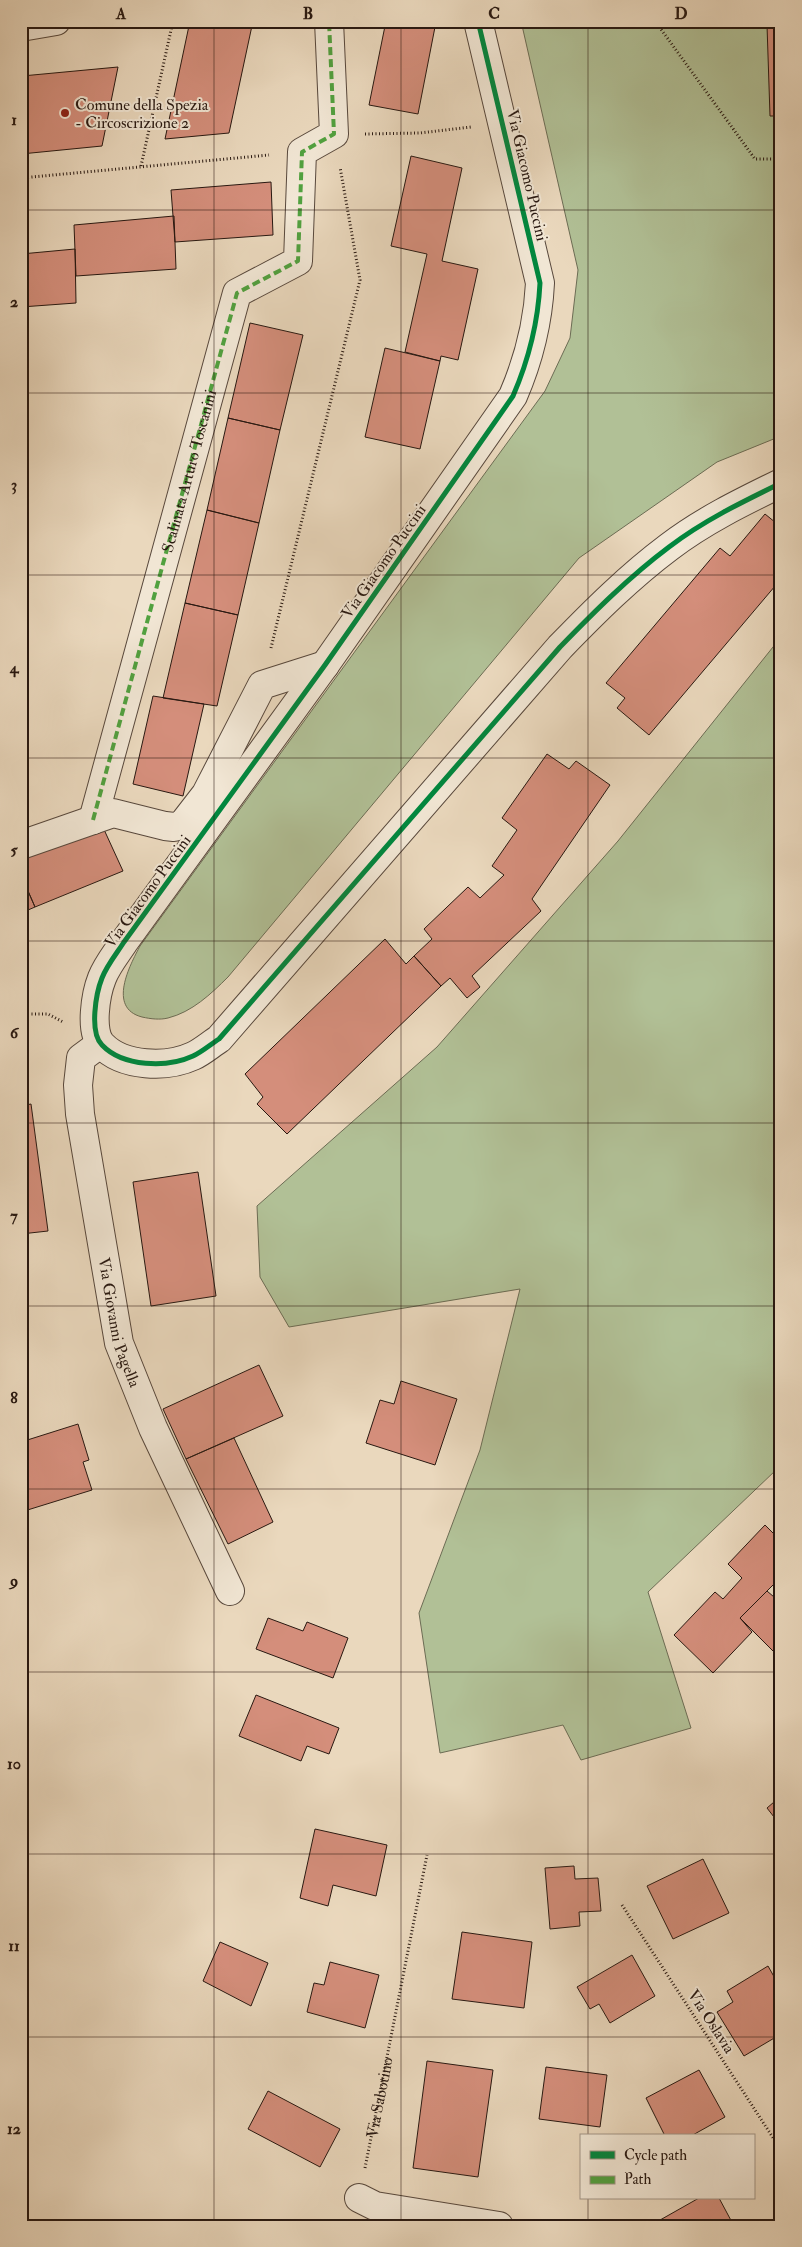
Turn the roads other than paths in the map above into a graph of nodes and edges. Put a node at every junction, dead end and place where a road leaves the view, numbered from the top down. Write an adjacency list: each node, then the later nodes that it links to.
1 (56, 21): 4 (street)
2 (328, 21): 7 (street, Scalinata Arturo Toscanini)
3 (478, 21): 6 (street, Via Giacomo Puccini)
4 (21, 27)
5 (781, 483): 9 (street)
6 (326, 665): 7 (street); 9 (street, Via Giacomo Puccini)
7 (93, 820): 8 (street)
8 (21, 844)
9 (100, 1044): 10 (street, Via Giovanni Pagella)
10 (230, 1591)
11 (359, 2198): 12 (street)
12 (500, 2226)

